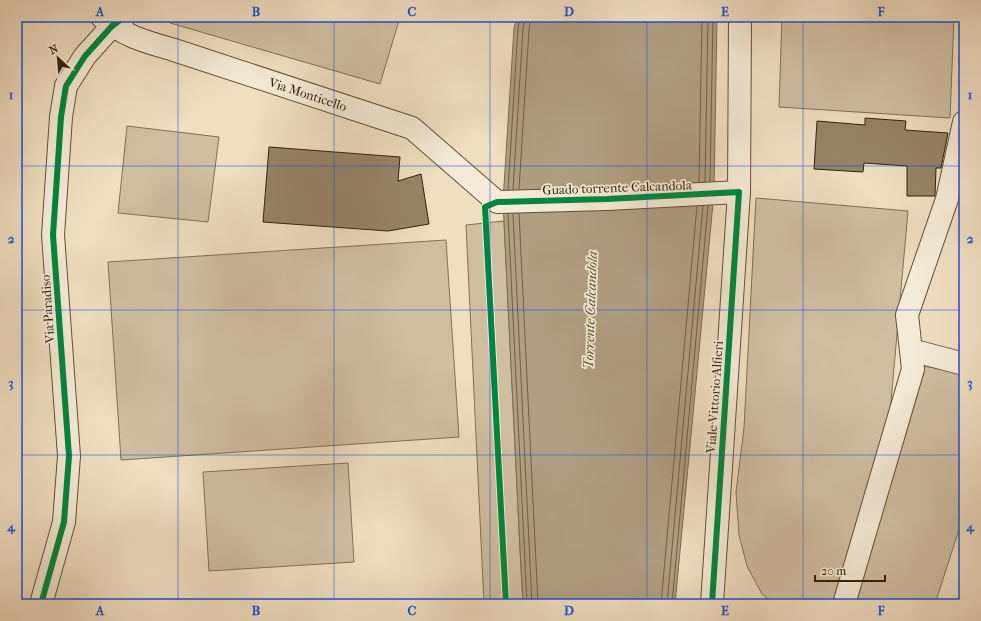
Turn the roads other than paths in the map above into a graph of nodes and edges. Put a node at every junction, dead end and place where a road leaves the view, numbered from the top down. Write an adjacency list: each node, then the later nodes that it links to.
1 (740, 17): 4 (street, Viale Vittorio Alfieri)
2 (113, 20): 5 (street, Via Monticello); 8 (street, Via Paradiso)
3 (964, 122): 6 (street)
4 (739, 192): 5 (street, Guado torrente Calcandola); 9 (street, Viale Vittorio Alfieri)
5 (497, 202)
6 (911, 350): 7 (street); 10 (street)
7 (964, 364)
8 (41, 604)
9 (712, 604)
10 (844, 604)

